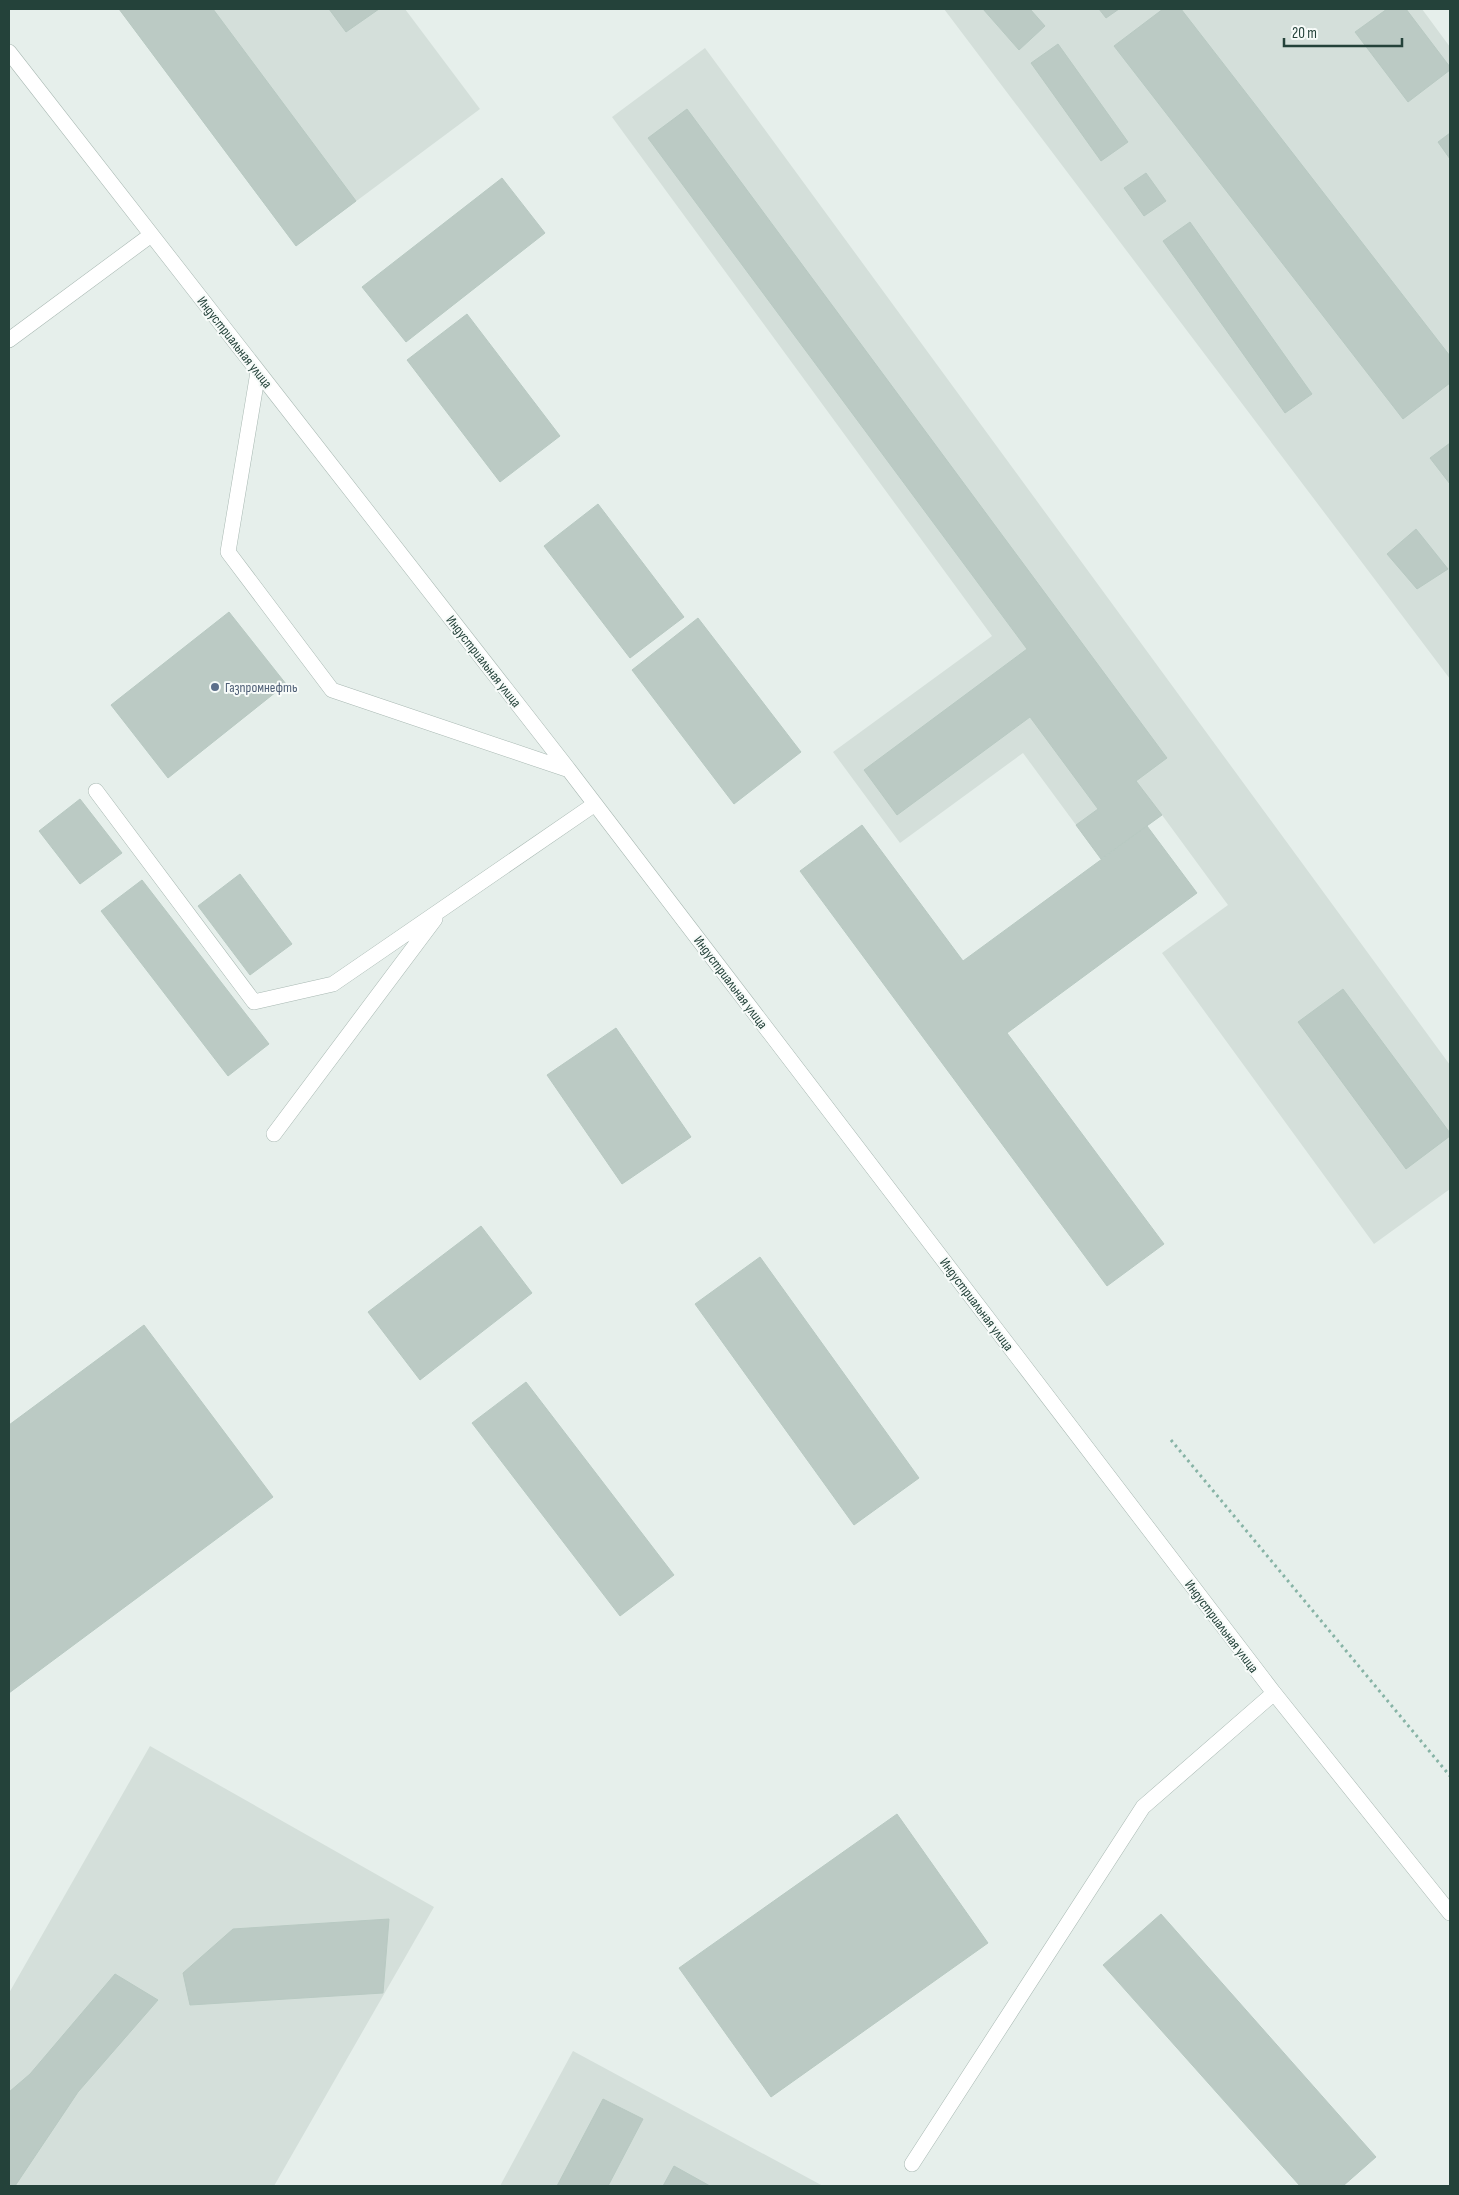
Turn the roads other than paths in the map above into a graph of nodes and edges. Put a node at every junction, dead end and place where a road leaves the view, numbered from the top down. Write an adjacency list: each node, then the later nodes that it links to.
1 (9, 52): 2 (street, Индустриальная улица)
2 (151, 235): 3 (street); 4 (street, Индустриальная улица)
3 (9, 340)
4 (258, 372): 5 (street, Индустриальная улица); 5 (street)
5 (568, 770): 7 (street, Индустриальная улица)
6 (96, 791): 8 (street)
7 (595, 804): 8 (street); 10 (street, Индустриальная улица)
8 (444, 908): 9 (street)
9 (274, 1134)
10 (1274, 1693): 11 (street, Индустриальная улица); 12 (street)
11 (1450, 1913)
12 (912, 2164)

